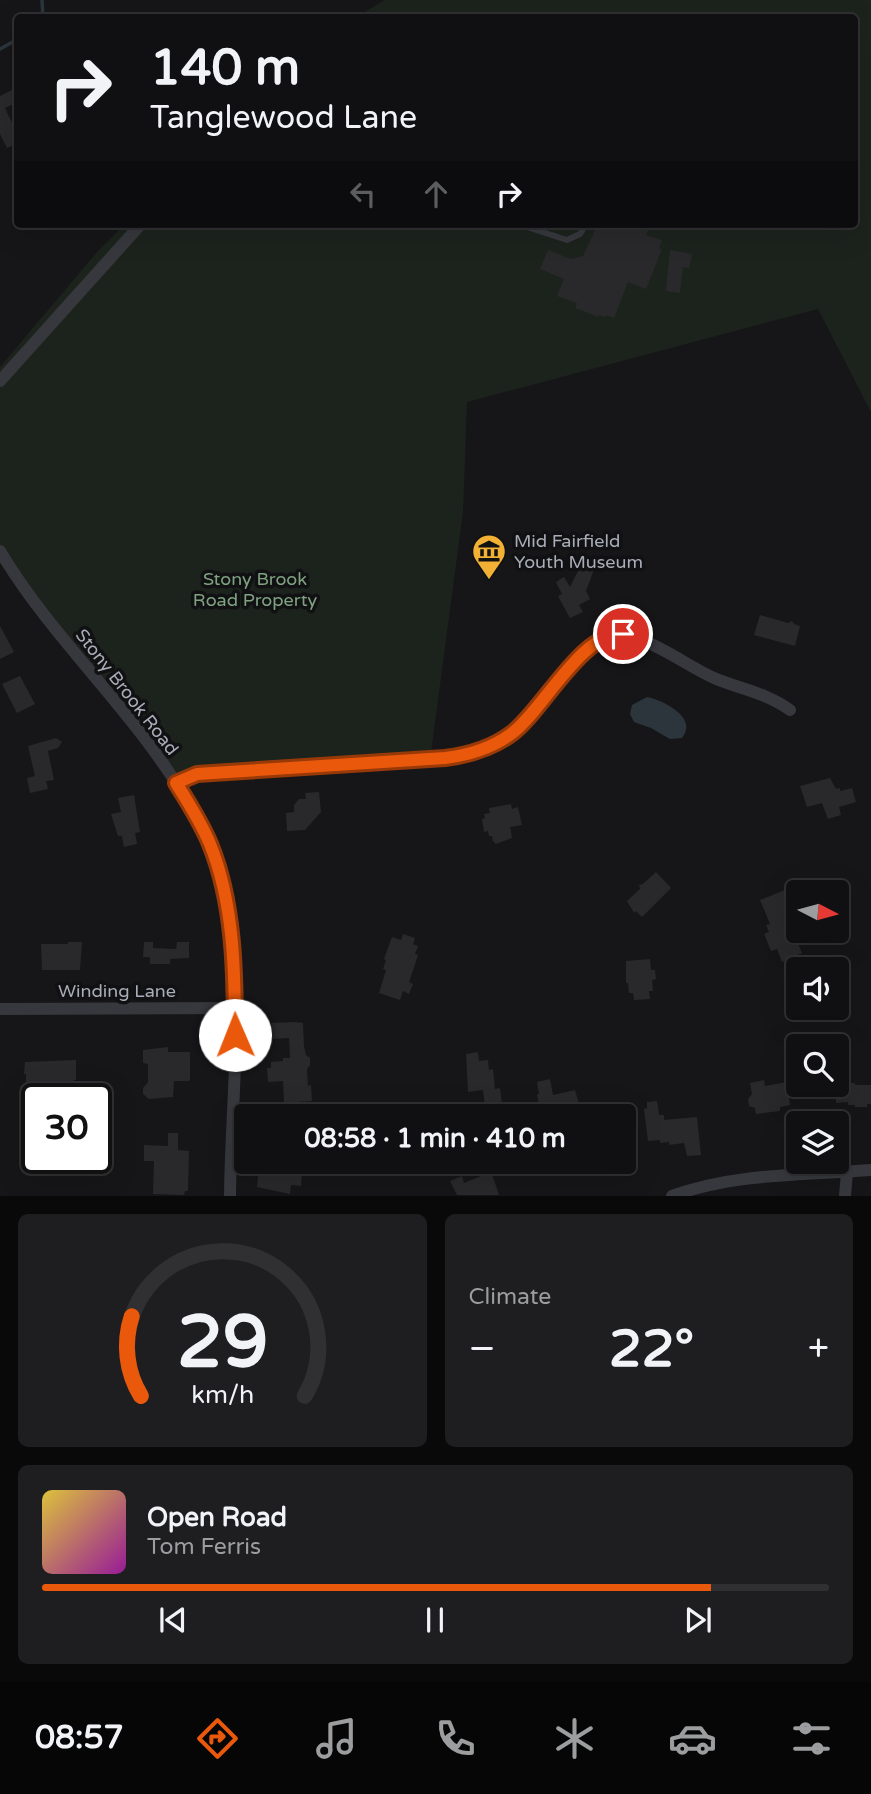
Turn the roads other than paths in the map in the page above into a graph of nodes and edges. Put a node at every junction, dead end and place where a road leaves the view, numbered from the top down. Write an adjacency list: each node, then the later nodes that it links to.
1 (137, 228): 4 (street)
2 (536, 228): 3 (lane)
3 (584, 228)
4 (0, 381)
5 (0, 551): 7 (street, Stony Brook Road)
6 (790, 710): 7 (street)
7 (176, 783): 8 (street, Stony Brook Road)
8 (235, 1008): 9 (street, Winding Lane); 14 (street, Stony Brook Road)
9 (0, 1009)
10 (871, 1170): 11 (street)
11 (849, 1172)
12 (821, 1174): 15 (street)
13 (847, 1174): 16 (street)
14 (230, 1195)
15 (672, 1195)
16 (845, 1195)

